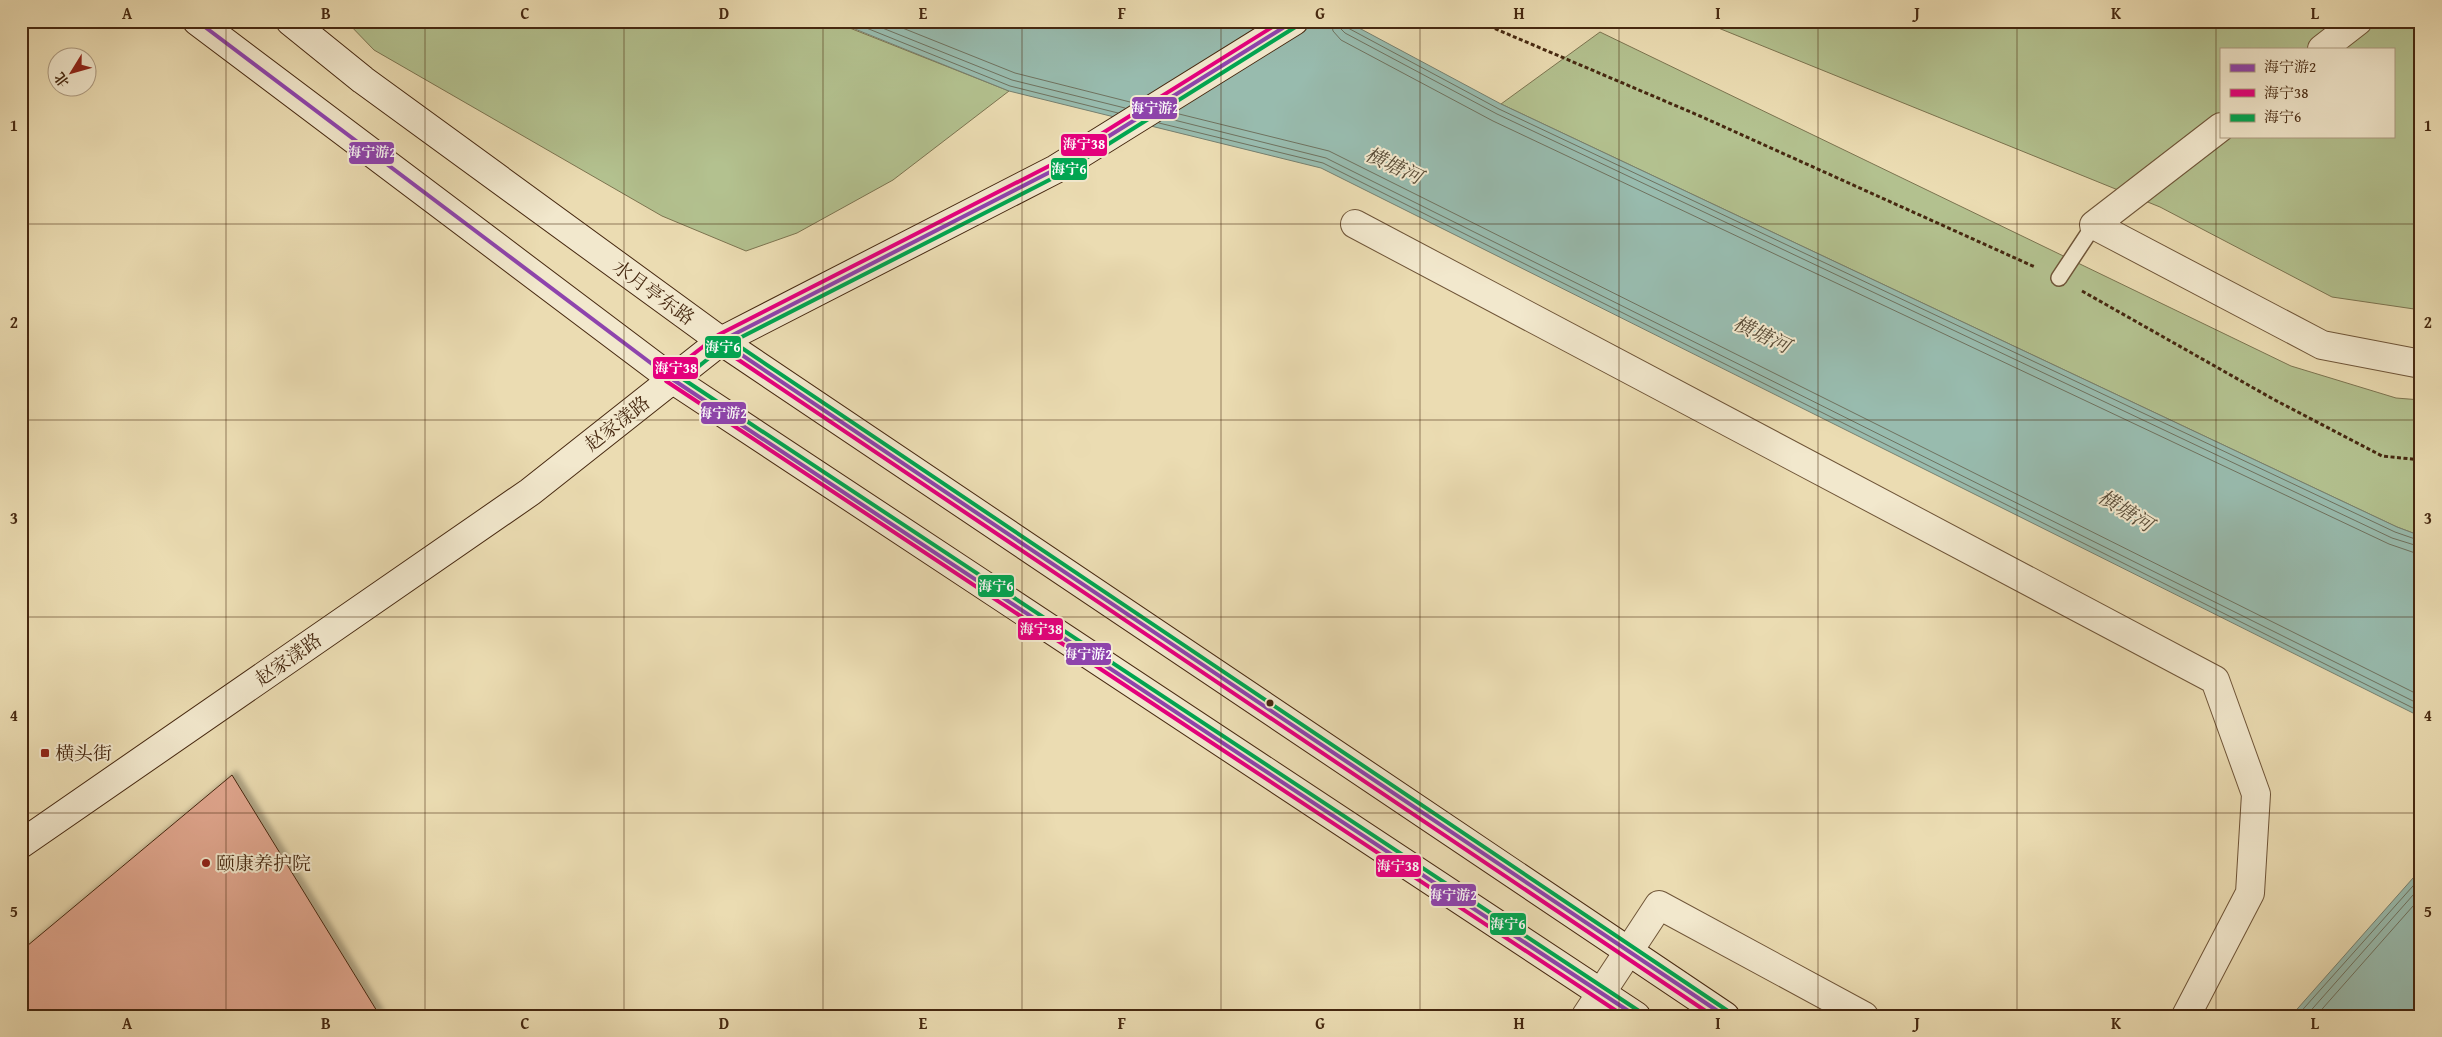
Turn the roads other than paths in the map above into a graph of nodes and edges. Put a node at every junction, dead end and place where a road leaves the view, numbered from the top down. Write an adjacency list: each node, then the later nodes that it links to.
1 (197, 21): 12 (main road)
2 (290, 21): 10 (main road, 水月亭东路)
3 (2358, 21): 5 (main road)
4 (1288, 26): 10 (main road, 赵家漾路)
5 (2323, 48)
6 (2220, 128): 8 (main road)
7 (1354, 224): 20 (main road)
8 (2094, 225): 9 (lane); 11 (main road)
9 (2059, 278)
10 (721, 341): 12 (main road, 赵家漾路); 14 (main road, 水月亭东路)
11 (2421, 364)
12 (672, 379): 13 (main road, 赵家漾路); 15 (main road)
13 (21, 844)
14 (1628, 951): 15 (main road); 18 (main road, 水月亭东路); 19 (main road)
15 (1601, 992): 16 (main road); 17 (main road)
16 (1586, 1016)
17 (1636, 1016)
18 (1725, 1016)
19 (1864, 1016)
20 (2186, 1016)

